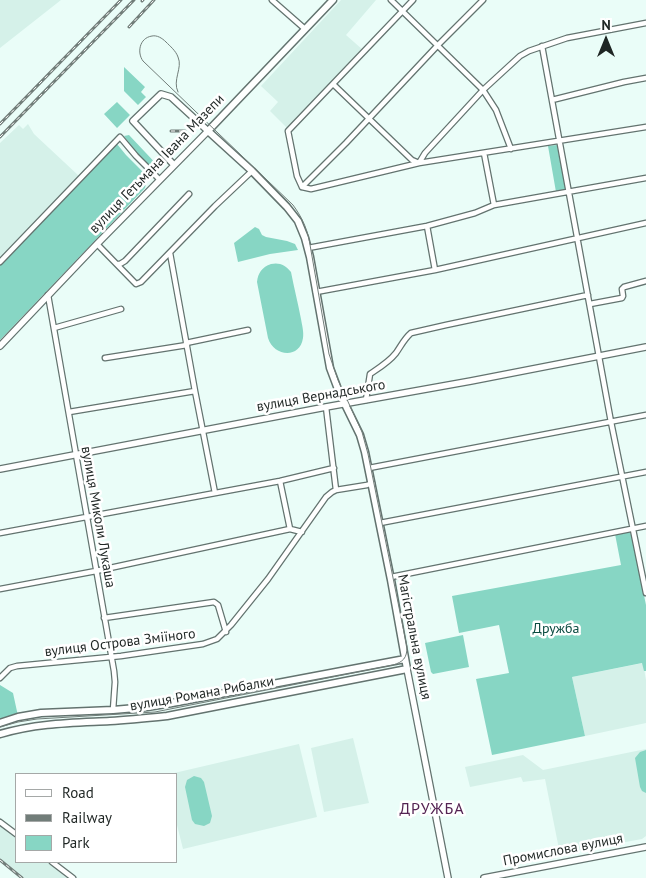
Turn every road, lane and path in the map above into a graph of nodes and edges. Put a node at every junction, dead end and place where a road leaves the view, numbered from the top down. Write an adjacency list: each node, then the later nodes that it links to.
1 (272, 0): 8 (street)
2 (333, 0): 8 (main road, вулиця Гетьмана Івана Мазепи)
3 (391, 0): 6 (street)
4 (413, 0): 6 (street)
5 (483, 0): 9 (street)
6 (403, 11): 9 (street); 12 (street)
7 (646, 23): 10 (street)
8 (304, 29): 17 (main road, вулиця Гетьмана Івана Мазепи)
9 (438, 45): 13 (street); 15 (street)
10 (542, 46): 13 (street); 14 (street)
11 (646, 78): 14 (street)
12 (333, 84): 15 (street); 26 (street)
13 (483, 90): 19 (street); 21 (street)
14 (552, 100): 18 (street)
15 (369, 118): 21 (street); 26 (street)
16 (646, 126): 18 (street)
17 (208, 131): 22 (street, вулиця Гетьмана Івана Мазепи); 22 (street); 23 (main road, Магістральна вулиця)
18 (560, 141): 19 (street); 27 (street)
19 (511, 149): 20 (street)
20 (484, 153): 21 (street); 29 (street)
21 (419, 163): 26 (street)
22 (174, 165): 25 (street, вулиця Гетьмана Івана Мазепи)
23 (252, 171): 34 (main road, Магістральна вулиця); 35 (street)
24 (646, 178): 27 (street)
25 (159, 180): 33 (street, вулиця Гетьмана Івана Мазепи); 36 (street)
26 (302, 186)
27 (569, 191): 29 (street); 32 (street)
28 (189, 194): 37 (street)
29 (494, 205): 31 (street)
30 (646, 223): 32 (street)
31 (427, 226): 34 (street); 38 (street)
32 (578, 239): 38 (street); 42 (street)
33 (96, 244): 37 (street); 41 (street, вулиця Гетьмана Івана Мазепи)
34 (308, 248): 40 (main road, Магістральна вулиця)
35 (170, 254): 37 (street); 47 (street)
36 (0, 262)
37 (118, 264)
38 (435, 270): 40 (street)
39 (646, 281): 43 (street)
40 (316, 292): 54 (main road, Магістральна вулиця)
41 (48, 295): 45 (street, вулиця Миколи Лукаша); 48 (street, вулиця Гетьмана Івана Мазепи)
42 (588, 295): 43 (street); 53 (street)
43 (590, 304): 50 (street)
44 (121, 309): 45 (street)
45 (54, 328): 56 (street, вулиця Миколи Лукаша)
46 (248, 330): 47 (street)
47 (187, 344): 51 (street); 52 (street)
48 (0, 346)
49 (646, 347): 50 (street, вулиця Вернадського)
50 (599, 357): 53 (street, вулиця Вернадського); 58 (street)
51 (105, 358)
52 (195, 391): 56 (street); 59 (street)
53 (366, 400): 54 (street, вулиця Вернадського)
54 (344, 404): 55 (street, вулиця Вернадського); 62 (main road, Магістральна вулиця)
55 (326, 407): 59 (street, вулиця Вернадського); 61 (street)
56 (69, 412): 60 (street, вулиця Миколи Лукаша)
57 (646, 415): 58 (street)
58 (611, 422): 62 (street); 65 (street)
59 (202, 431): 60 (street, вулиця Вернадського); 69 (street)
60 (76, 455): 63 (street, вулиця Вернадського); 70 (street, вулиця Миколи Лукаша)
61 (334, 468): 66 (street); 68 (street)
62 (369, 468): 67 (main road, Магістральна вулиця)
63 (0, 469)
64 (646, 472): 65 (street)
65 (622, 477): 71 (street); 74 (street)
66 (280, 481): 69 (street); 73 (street)
67 (372, 483): 68 (street); 71 (main road, Магістральна вулиця)
68 (336, 490): 75 (street, вулиця Острова Зміїного)
69 (215, 493): 70 (street)
70 (87, 517): 76 (street); 77 (street, вулиця Миколи Лукаша)
71 (380, 523): 78 (main road, Магістральна вулиця)
72 (646, 526): 74 (street)
73 (290, 529): 75 (street); 77 (street)
74 (632, 529): 78 (street); 79 (street)
75 (302, 532): 83 (street, вулиця Острова Зміїного)
76 (0, 533)
77 (96, 571): 80 (street); 82 (street, вулиця Миколи Лукаша)
78 (391, 577): 85 (main road, Магістральна вулиця)
79 (645, 584): 81 (street)
80 (0, 589)
81 (646, 593)
82 (104, 618): 83 (street); 84 (street, вулиця Миколи Лукаша)
83 (226, 632): 84 (street, вулиця Острова Зміїного)
84 (111, 657): 87 (street, вулиця Острова Зміїного); 88 (street, вулиця Миколи Лукаша)
85 (405, 659): 86 (main road, Магістральна вулиця); 88 (main road, вулиця Романа Рибалки)
86 (407, 669): 90 (main road, вулиця Романа Рибалки); 96 (street, Магістральна вулиця)
87 (0, 678)
88 (112, 710): 89 (main road, вулиця Романа Рибалки)
89 (0, 723)
90 (0, 734)
91 (0, 822): 92 (street)
92 (15, 833)
93 (646, 846): 97 (street, Промислова вулиця)
94 (53, 863): 95 (street)
95 (73, 878)
96 (448, 878)
97 (484, 878)

